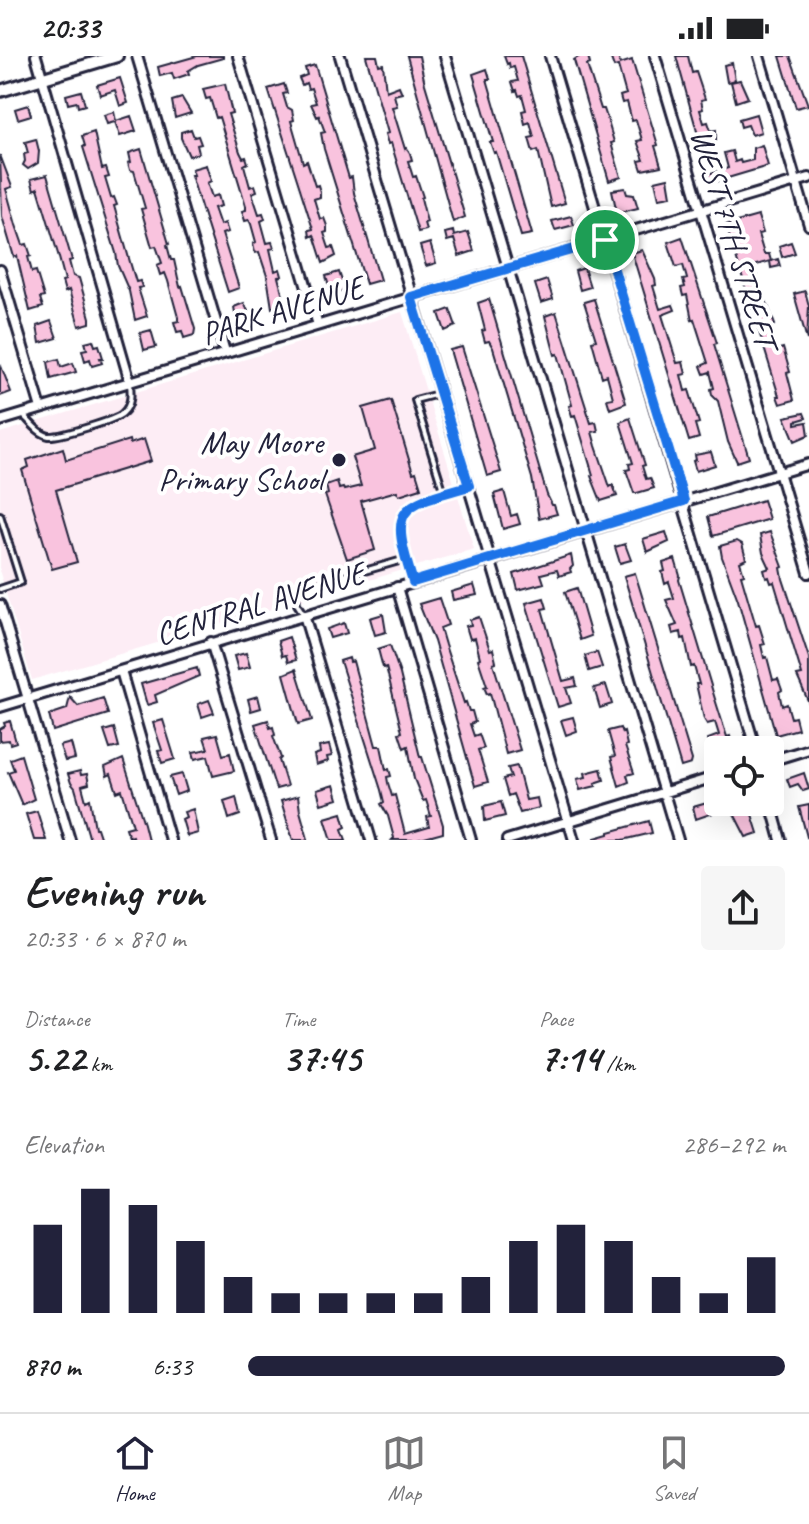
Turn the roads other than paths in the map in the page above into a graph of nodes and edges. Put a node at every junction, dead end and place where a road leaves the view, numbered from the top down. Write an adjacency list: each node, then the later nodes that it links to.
1 (36, 56): 10 (street)
2 (117, 56): 10 (street)
3 (137, 56): 21 (street)
4 (238, 56): 20 (street)
5 (340, 56): 19 (street)
6 (445, 56): 17 (street)
7 (550, 56): 16 (street)
8 (655, 56): 14 (street, WEST 7TH STREET)
9 (759, 56): 13 (street)
10 (43, 78): 11 (street); 22 (street)
11 (0, 91)
12 (809, 178): 13 (street, PARK AVENUE)
13 (796, 182): 14 (street, PARK AVENUE); 15 (street)
14 (701, 210): 16 (street, PARK AVENUE); 28 (street, WEST 7TH STREET)
15 (809, 225)
16 (605, 240): 17 (street, PARK AVENUE); 31 (street)
17 (509, 268): 19 (street, PARK AVENUE); 33 (street)
18 (0, 270): 24 (street)
19 (411, 297): 20 (street, PARK AVENUE); 23 (street)
20 (318, 325): 21 (street, PARK AVENUE)
21 (225, 352): 22 (street, PARK AVENUE)
22 (130, 382): 24 (street, PARK AVENUE); 25 (lane)
23 (440, 393): 29 (street); 30 (lane)
24 (41, 408): 25 (street, PARK AVENUE)
25 (23, 414): 26 (street, PARK AVENUE)
26 (0, 421)
27 (809, 464): 28 (street, CENTRAL AVENUE)
28 (779, 473): 31 (street, CENTRAL AVENUE); 36 (street, WEST 7TH STREET)
29 (469, 486): 30 (lane); 35 (street)
30 (444, 493): 34 (lane)
31 (684, 501): 33 (street, CENTRAL AVENUE); 46 (street)
32 (0, 515): 39 (lane)
33 (588, 531): 35 (street, CENTRAL AVENUE); 50 (street)
34 (406, 559): 37 (lane); 41 (lane)
35 (491, 559): 37 (street, CENTRAL AVENUE); 52 (street)
36 (809, 573)
37 (413, 582): 38 (street, CENTRAL AVENUE)
38 (397, 587): 41 (street, CENTRAL AVENUE); 57 (street)
39 (0, 589)
40 (0, 605): 44 (street)
41 (304, 615): 42 (street, CENTRAL AVENUE); 56 (street)
42 (211, 642): 43 (street, CENTRAL AVENUE); 55 (street)
43 (121, 671): 44 (street, CENTRAL AVENUE); 54 (street)
44 (28, 698): 45 (street, CENTRAL AVENUE); 53 (street)
45 (0, 707)
46 (752, 736)
47 (809, 749): 48 (street)
48 (784, 757)
49 (704, 780): 50 (street)
50 (664, 792): 52 (street); 60 (street)
51 (774, 816): 61 (street)
52 (568, 821): 58 (street); 59 (street)
53 (70, 840)
54 (170, 840)
55 (271, 840)
56 (371, 840)
57 (471, 840)
58 (507, 840)
59 (574, 840)
60 (678, 840)
61 (781, 840)

